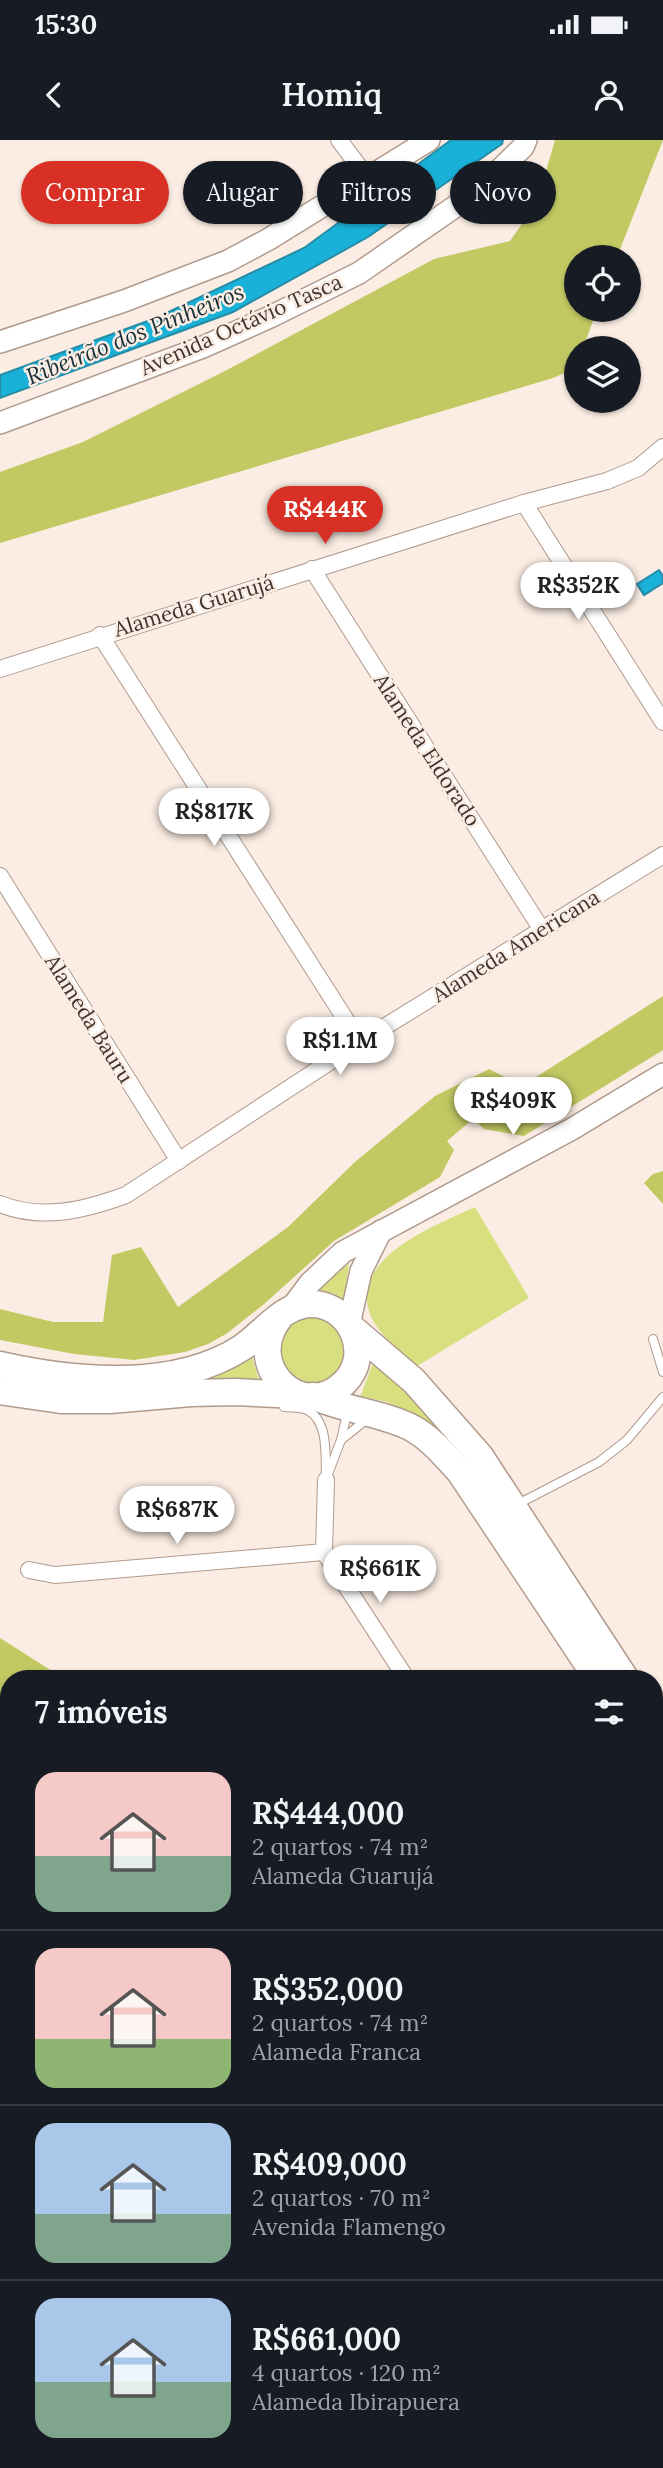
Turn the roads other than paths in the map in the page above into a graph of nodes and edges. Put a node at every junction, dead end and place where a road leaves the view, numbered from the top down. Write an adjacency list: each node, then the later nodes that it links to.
1 (339, 140): 4 (street)
2 (429, 140): 5 (street)
3 (526, 140): 8 (street, Avenida Octávio Tasca)
4 (355, 161)
5 (394, 161)
6 (317, 210): 7 (street)
7 (0, 342)
8 (0, 423)
9 (663, 447): 10 (street, Alameda Guarujá)
10 (524, 503): 11 (street, Alameda Guarujá); 14 (street)
11 (312, 569): 12 (street, Alameda Guarujá); 17 (street, Alameda Eldorado)
12 (100, 635): 13 (street, Alameda Guarujá); 18 (street)
13 (0, 669)
14 (663, 722)
15 (663, 855): 17 (street, Alameda Americana)
16 (0, 876): 20 (street, Alameda Bauru)
17 (542, 930): 18 (street, Alameda Americana)
18 (360, 1042): 20 (street, Alameda Americana)
19 (663, 1074): 22 (street)
20 (179, 1161): 21 (street, Alameda Americana)
21 (0, 1204)
22 (381, 1230): 23 (street); 24 (street)
23 (285, 1314): 24 (main road); 26 (main road); 31 (main road)
24 (351, 1327): 30 (main road); 35 (main road)
25 (653, 1339): 27 (lane)
26 (0, 1365)
27 (663, 1372)
28 (0, 1391): 29 (main road)
29 (235, 1392): 31 (main road); 34 (lane)
30 (356, 1394): 31 (main road); 31 (main road); 33 (lane); 33 (lane); 39 (main road)
31 (308, 1395)
32 (663, 1397): 35 (lane)
33 (341, 1440): 34 (lane)
34 (326, 1480): 36 (street)
35 (513, 1507): 40 (main road)
36 (324, 1552): 37 (street); 38 (street)
37 (29, 1570)
38 (401, 1670)
39 (606, 1670)
40 (607, 1670)

